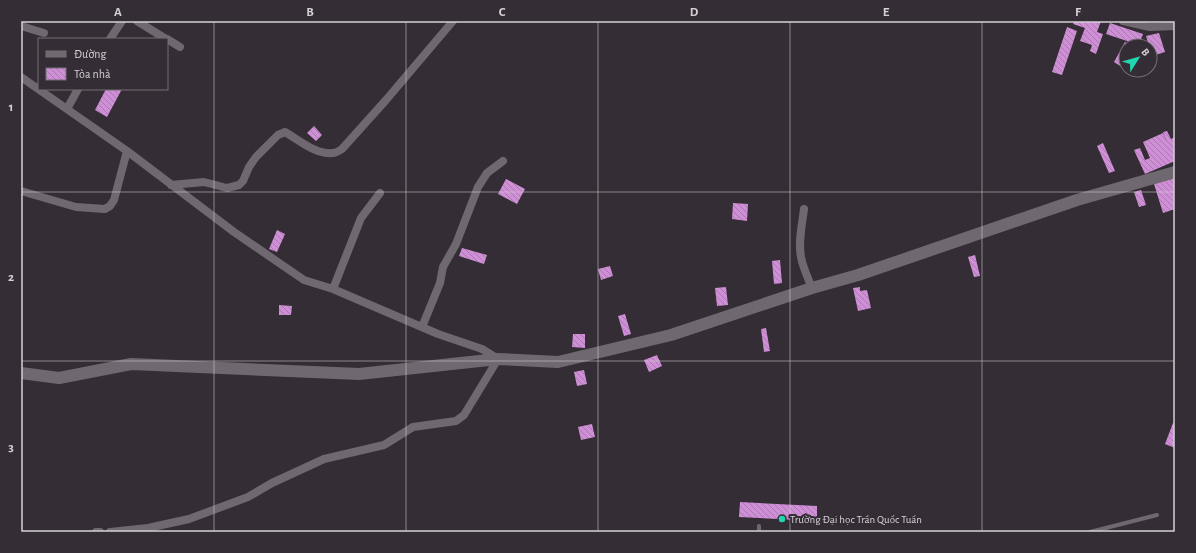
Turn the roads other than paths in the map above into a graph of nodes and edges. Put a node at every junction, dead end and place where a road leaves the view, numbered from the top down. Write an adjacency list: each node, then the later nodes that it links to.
1 (122, 21): 8 (street)
2 (137, 21): 9 (street)
3 (453, 21): 20 (street)
4 (1122, 21): 6 (street)
5 (21, 26): 7 (street)
6 (1175, 26)
7 (44, 33)
8 (111, 38)
9 (165, 38)
10 (168, 40): 11 (street)
11 (180, 47)
12 (21, 78): 13 (street)
13 (38, 89)
14 (39, 90): 16 (street)
15 (77, 90): 16 (street)
16 (67, 109): 17 (street)
17 (127, 151): 20 (street); 21 (street)
18 (504, 161): 26 (street)
19 (1175, 172): 24 (street)
20 (171, 184): 25 (street)
21 (21, 191)
22 (380, 193): 25 (street)
23 (804, 209): 24 (street)
24 (812, 288): 27 (street)
25 (333, 289): 26 (street)
26 (422, 327): 27 (street)
27 (498, 359): 28 (street); 33 (street)
28 (21, 373)
29 (1157, 515): 35 (lane)
30 (759, 526): 34 (lane)
31 (96, 532): 32 (street)
32 (100, 532)
33 (110, 532)
34 (759, 532)
35 (1090, 532)

